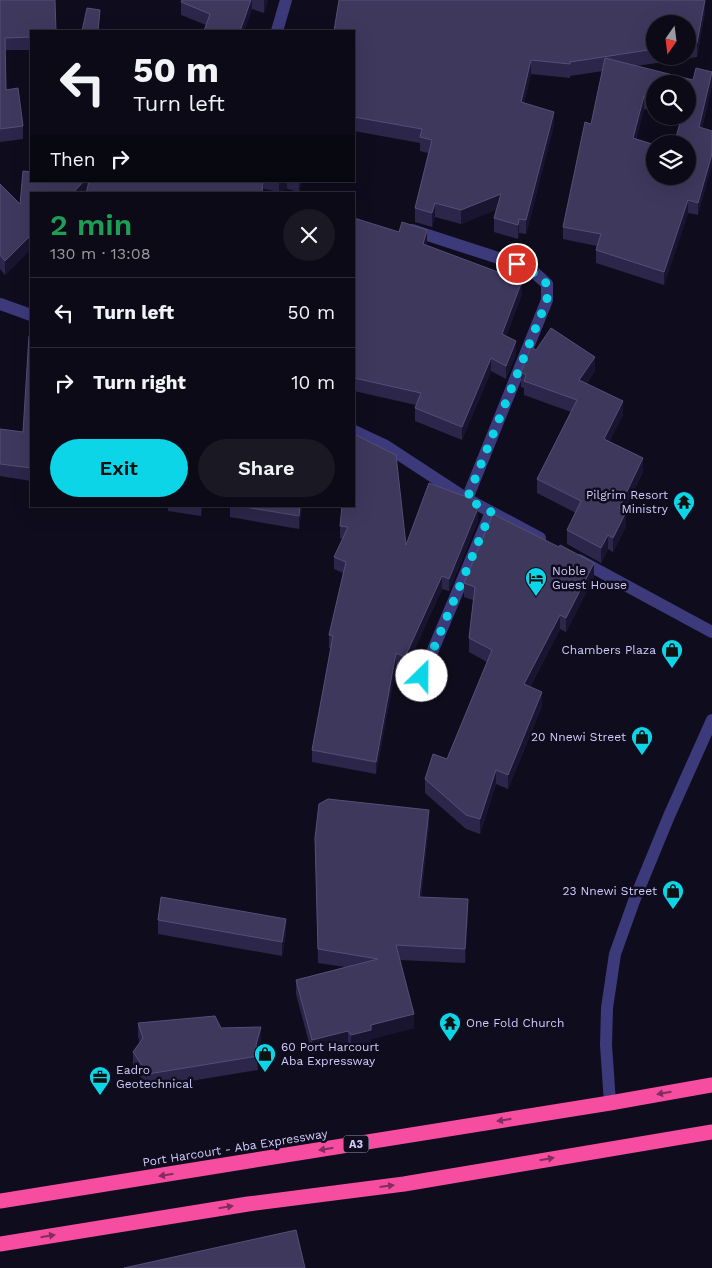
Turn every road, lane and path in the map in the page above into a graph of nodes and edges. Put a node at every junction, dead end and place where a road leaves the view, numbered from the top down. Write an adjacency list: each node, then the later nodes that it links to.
1 (286, 0): 2 (street)
2 (277, 30)
3 (408, 228): 7 (street)
4 (0, 304): 5 (street)
5 (30, 314)
6 (355, 431): 7 (street)
7 (467, 499): 8 (street)
8 (491, 512): 9 (street); 12 (street)
9 (550, 544)
10 (567, 553): 11 (street)
11 (712, 632)
12 (422, 676)
13 (712, 720): 15 (street)
14 (711, 1084): 15 (highway, Port Harcourt - Aba Expressway / A3, one-way to 15)
15 (610, 1103): 17 (highway, Port Harcourt - Aba Expressway / A3, one-way to 17)
16 (712, 1132): 18 (highway, one-way to 16)
17 (0, 1202)
18 (0, 1244)

